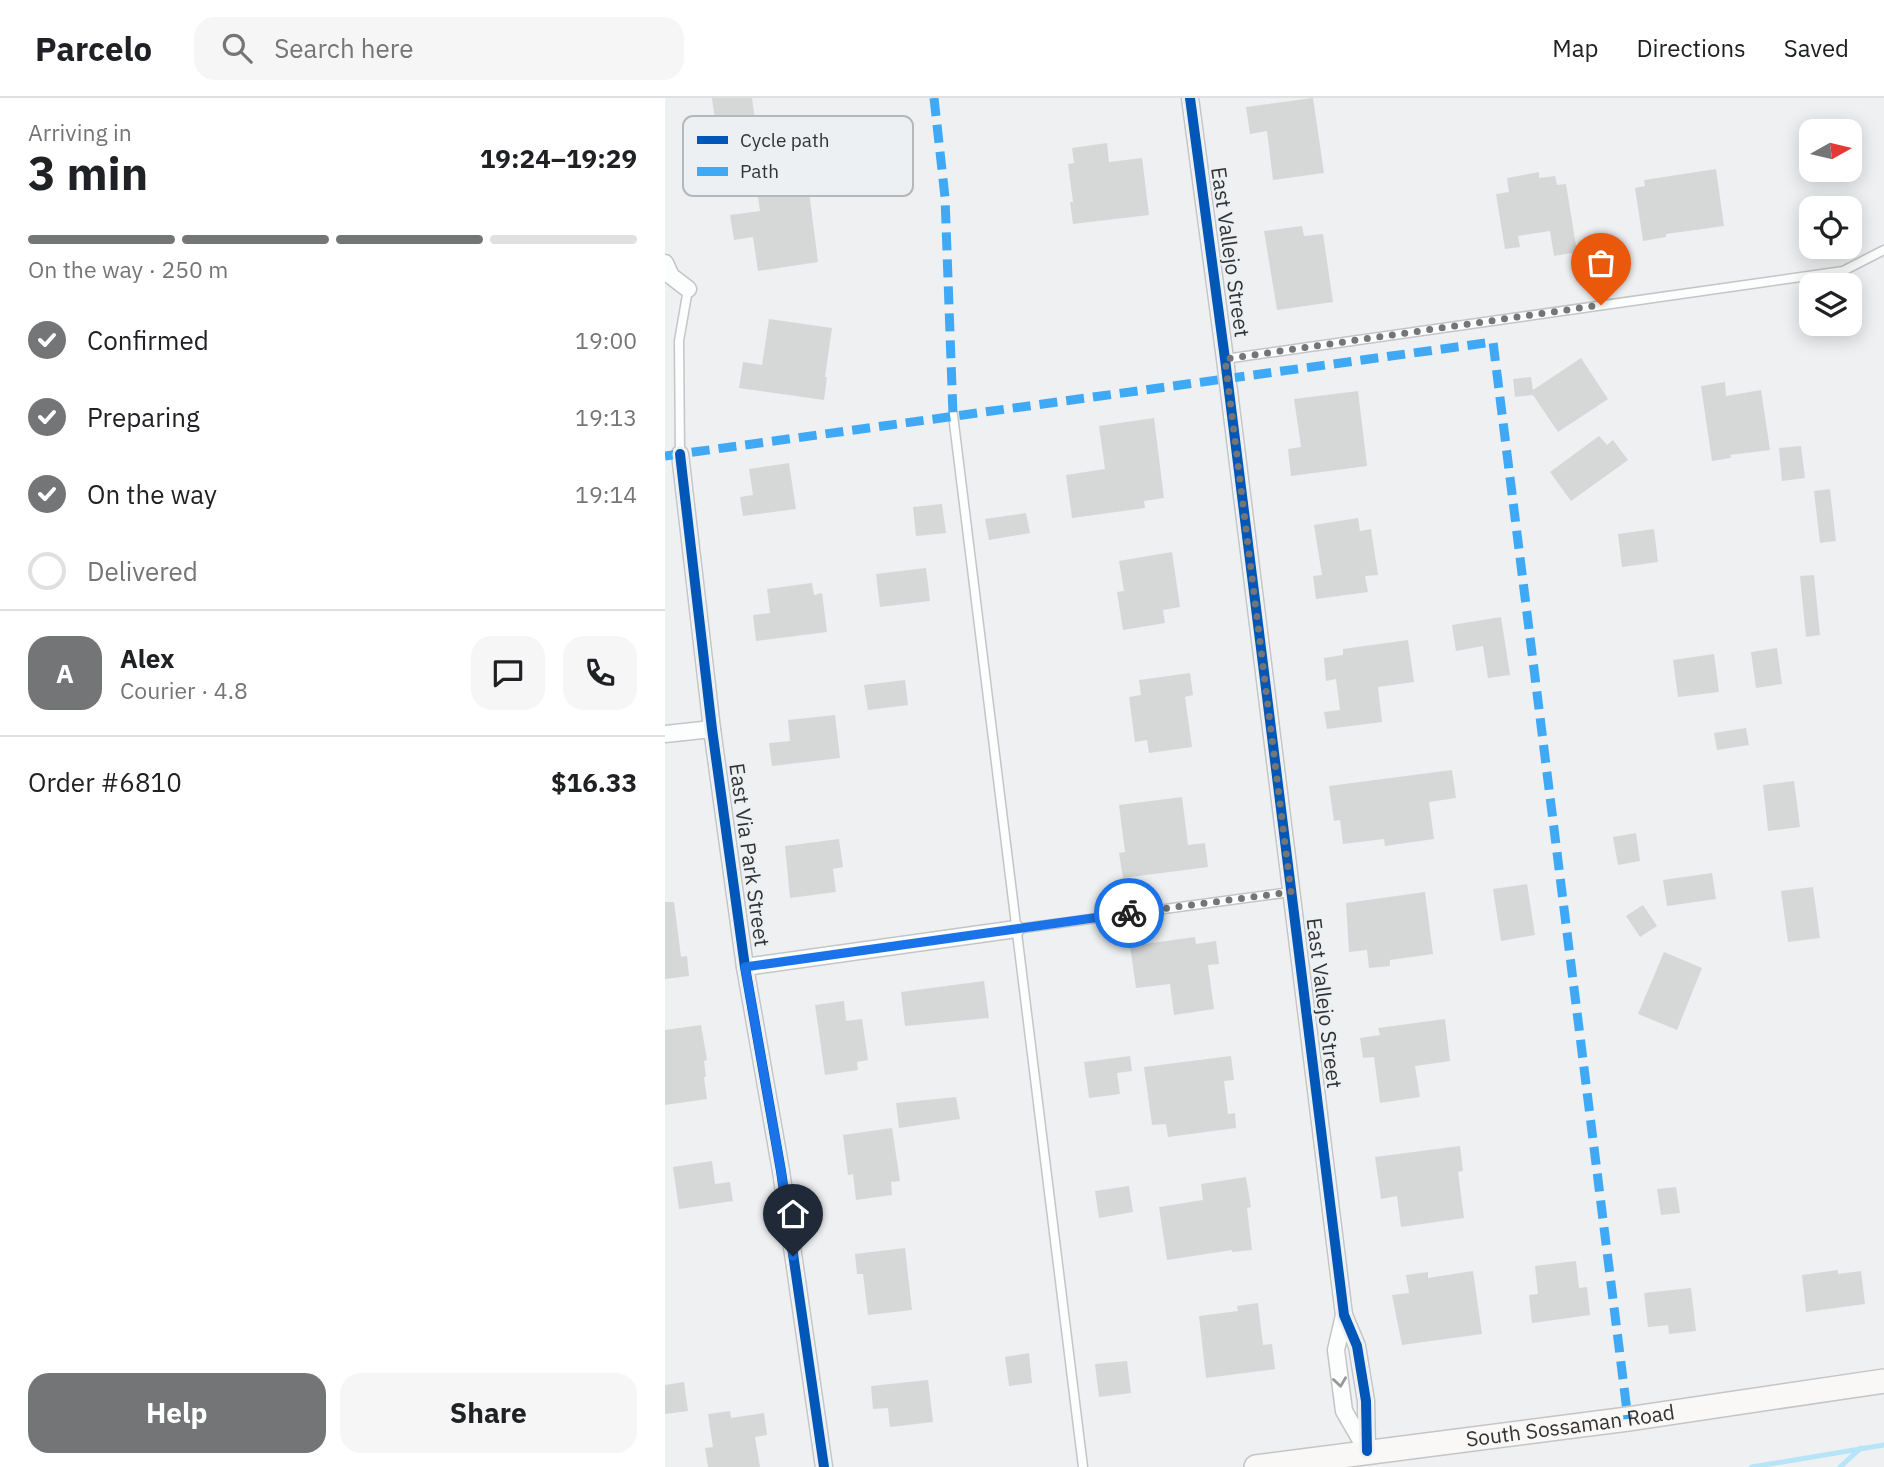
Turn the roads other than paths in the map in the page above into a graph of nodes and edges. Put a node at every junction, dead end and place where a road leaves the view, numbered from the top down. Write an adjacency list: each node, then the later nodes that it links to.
1 (1190, 98): 5 (street, East Vallejo Street)
2 (1884, 250): 5 (lane)
3 (665, 263): 4 (street)
4 (688, 289): 7 (lane)
5 (1225, 359): 10 (street, East Vallejo Street)
6 (953, 415): 11 (lane)
7 (680, 454): 8 (street, East Via Park Street)
8 (712, 729): 9 (street); 12 (street, East Via Park Street)
9 (665, 734)
10 (1291, 892): 11 (lane); 13 (street, East Vallejo Street)
11 (1016, 929): 12 (street); 17 (lane)
12 (745, 967): 16 (street, East Via Park Street)
13 (1344, 1315): 15 (street, East Vallejo Street); 15 (street, East Vallejo Street, one-way to 15)
14 (1884, 1381): 15 (main road, South Sossaman Road)
15 (1368, 1455): 18 (main road, South Sossaman Road)
16 (824, 1467)
17 (1083, 1467)
18 (1256, 1467)

